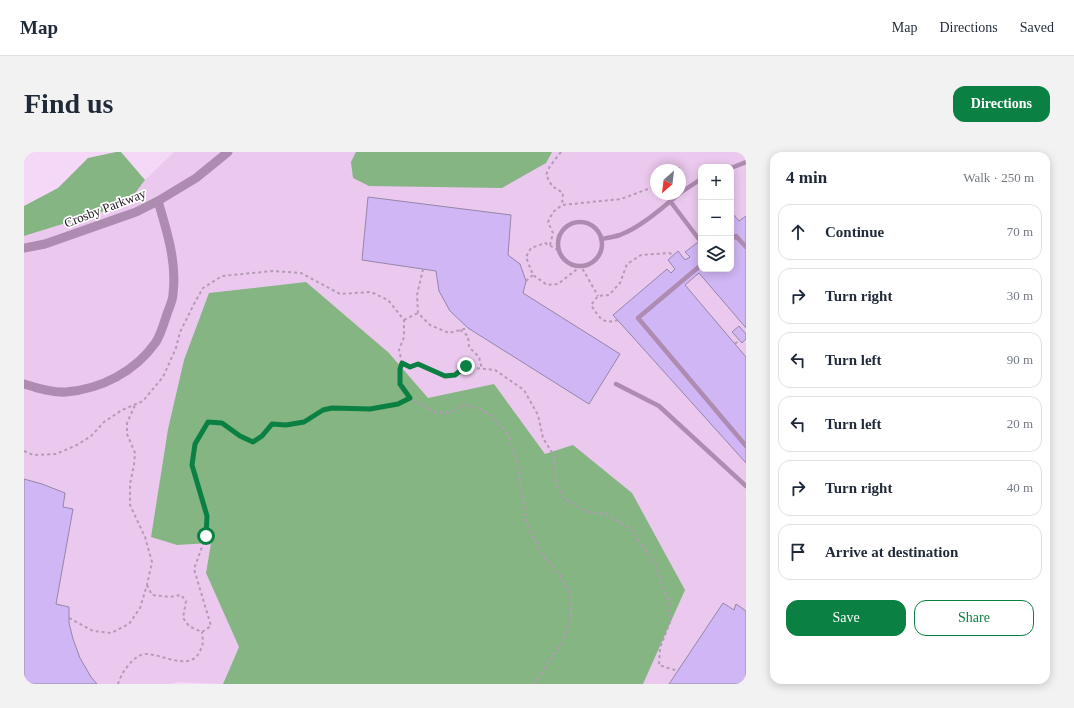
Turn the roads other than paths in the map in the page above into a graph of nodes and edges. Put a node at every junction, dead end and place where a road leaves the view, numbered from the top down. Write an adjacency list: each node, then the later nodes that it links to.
1 (228, 152): 7 (street, Crosby Parkway)
2 (746, 162): 3 (lane)
3 (734, 167)
4 (698, 181): 5 (lane)
5 (686, 190)
6 (672, 200): 8 (lane)
7 (158, 201): 13 (street, Crosby Parkway); 15 (street)
8 (670, 202): 9 (lane); 11 (lane)
9 (698, 238)
10 (734, 238): 12 (lane)
11 (601, 239): 11 (lane)
12 (746, 247)
13 (24, 248)
14 (698, 268): 17 (lane)
15 (24, 384)
16 (616, 384): 18 (lane)
17 (746, 446)
18 (746, 486)

